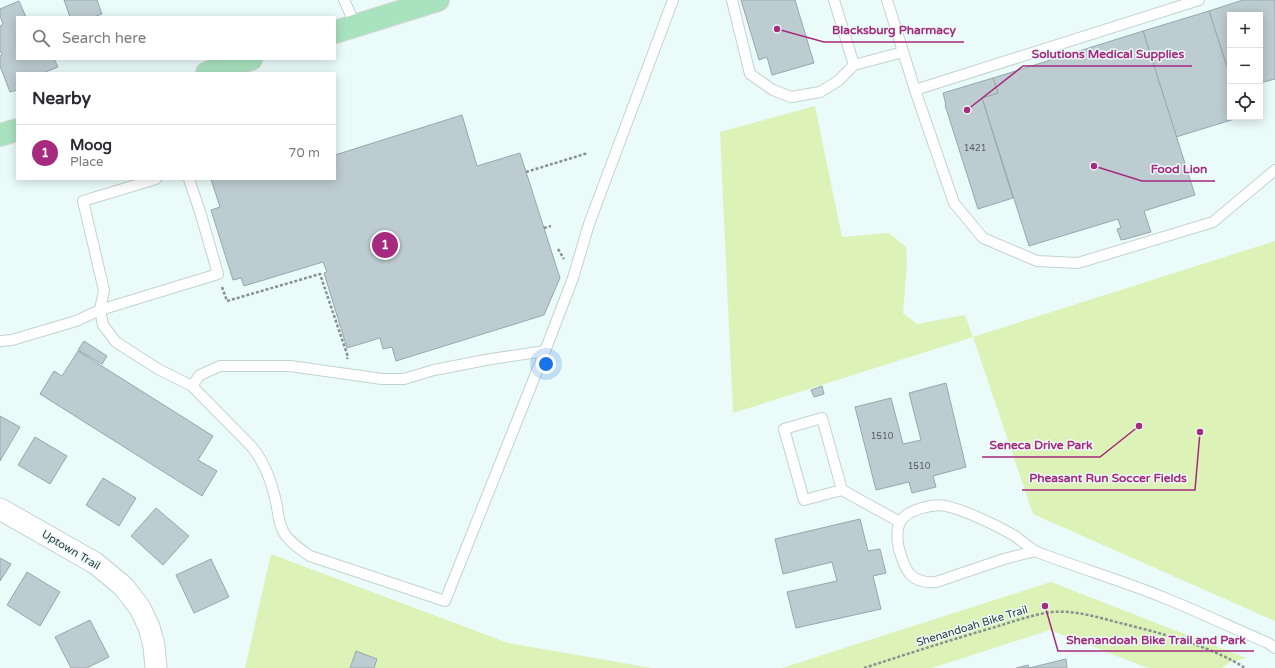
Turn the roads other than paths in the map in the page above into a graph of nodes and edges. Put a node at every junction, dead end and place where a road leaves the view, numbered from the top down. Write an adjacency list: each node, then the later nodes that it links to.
1 (344, 0): 8 (lane)
2 (438, 0): 8 (main road)
3 (673, 0): 22 (lane)
4 (732, 0): 12 (lane)
5 (834, 0): 12 (lane)
6 (887, 0): 10 (lane)
7 (1199, 0): 14 (lane)
8 (356, 26): 9 (main road)
9 (336, 32)
10 (903, 52): 12 (lane); 14 (lane)
11 (248, 60): 13 (main road)
12 (854, 65)
13 (210, 72)
14 (915, 90): 17 (lane)
15 (16, 130): 16 (main road)
16 (0, 136)
17 (1275, 170)
18 (152, 180): 20 (lane)
19 (189, 180): 20 (lane)
20 (100, 310): 21 (lane); 23 (lane)
21 (0, 341)
22 (546, 351): 23 (lane); 23 (lane)
23 (192, 386)
24 (842, 490): 24 (lane); 26 (lane)
25 (0, 509): 29 (street, Uptown Trail)
26 (900, 522): 27 (lane); 27 (lane)
27 (1035, 551): 28 (lane)
28 (1275, 648)
29 (156, 668)

